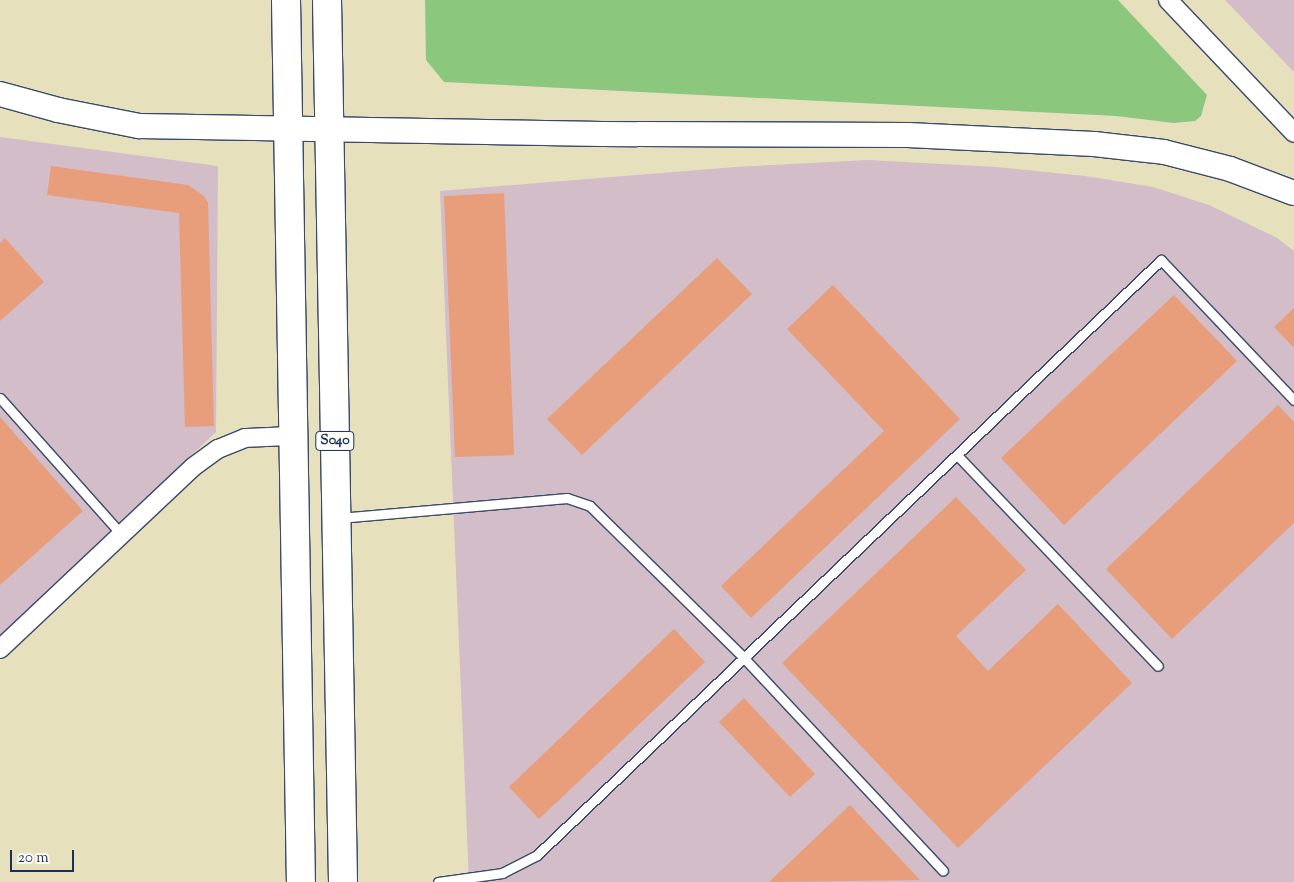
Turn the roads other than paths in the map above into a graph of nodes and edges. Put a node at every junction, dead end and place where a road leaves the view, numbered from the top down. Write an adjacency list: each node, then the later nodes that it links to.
1 (286, 0): 5 (main road, S040)
2 (327, 0): 6 (main road, S040)
3 (1168, 0): 7 (street)
4 (0, 94): 5 (street)
5 (288, 129): 6 (street); 11 (main road, S040)
6 (330, 129): 8 (street); 13 (main road, S040)
7 (1294, 133)
8 (1294, 193)
9 (0, 398): 14 (lane)
10 (1294, 400): 12 (lane)
11 (293, 436): 14 (street); 19 (main road, S040)
12 (957, 455): 16 (lane); 17 (lane)
13 (337, 519): 16 (lane); 20 (main road, S040)
14 (122, 534): 15 (street)
15 (0, 649)
16 (744, 658): 18 (lane); 21 (lane)
17 (1158, 666)
18 (943, 871)
19 (301, 882)
20 (343, 882)
21 (438, 882)

